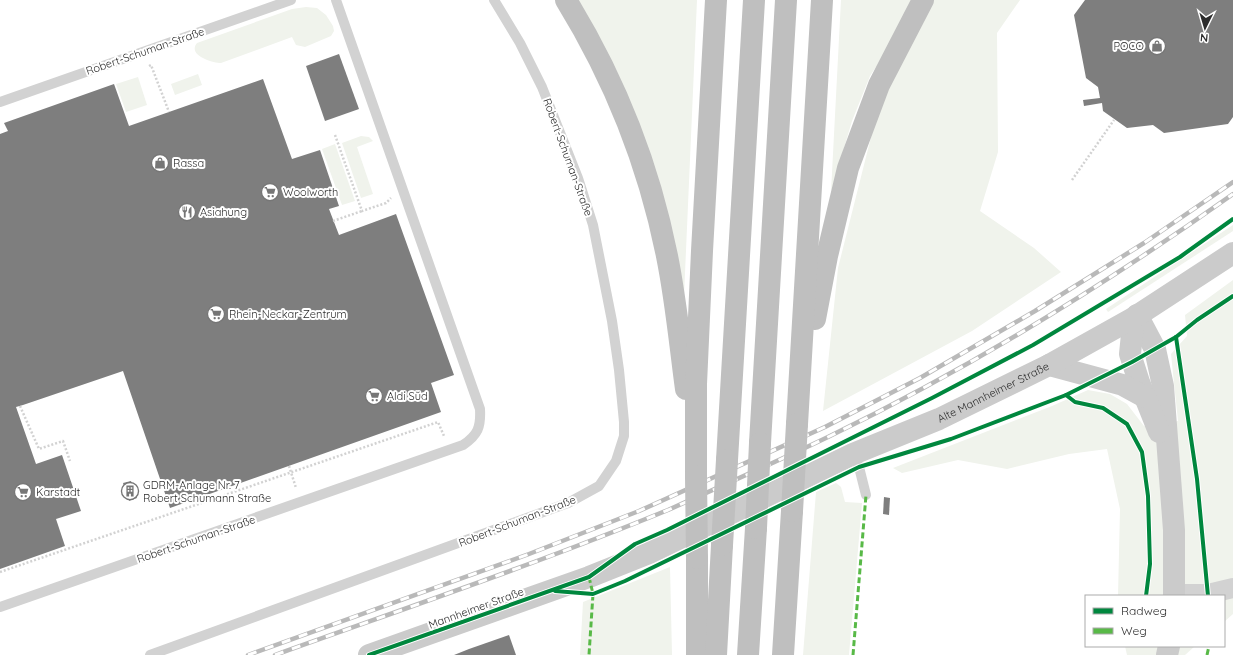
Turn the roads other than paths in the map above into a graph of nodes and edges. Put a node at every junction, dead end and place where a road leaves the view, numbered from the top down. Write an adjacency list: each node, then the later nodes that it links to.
1 (291, 0): 10 (lane, Robert-Schuman-Straße)
2 (336, 0): 23 (lane, Robert-Schuman-Straße)
3 (494, 0): 24 (lane, Robert-Schuman-Straße)
4 (566, 0): 16 (highway)
5 (716, 0): 16 (highway)
6 (754, 0): 27 (highway, bridge)
7 (786, 0): 28 (highway, bridge)
8 (822, 0): 14 (highway)
9 (923, 0): 14 (highway)
10 (0, 102)
11 (1233, 253): 12 (main road, Alte Mannheimer Straße)
12 (1136, 316): 13 (main road, Alte Mannheimer Straße); 15 (main road); 18 (main road)
13 (1049, 365): 15 (main road); 17 (main road, Alte Mannheimer Straße)
14 (800, 380): 29 (highway, bridge)
15 (1145, 397): 18 (main road)
16 (695, 452): 26 (highway, bridge)
17 (854, 454): 19 (lane); 20 (main road, Alte Mannheimer Straße)
18 (1168, 460): 22 (main road)
19 (866, 495)
20 (740, 508): 25 (main road, Mannheimer Straße)
21 (1233, 588): 22 (street)
22 (1175, 595)
23 (0, 607)
24 (150, 655)
25 (369, 655)
26 (697, 655)
27 (716, 655)
28 (748, 655)
29 (783, 655)

